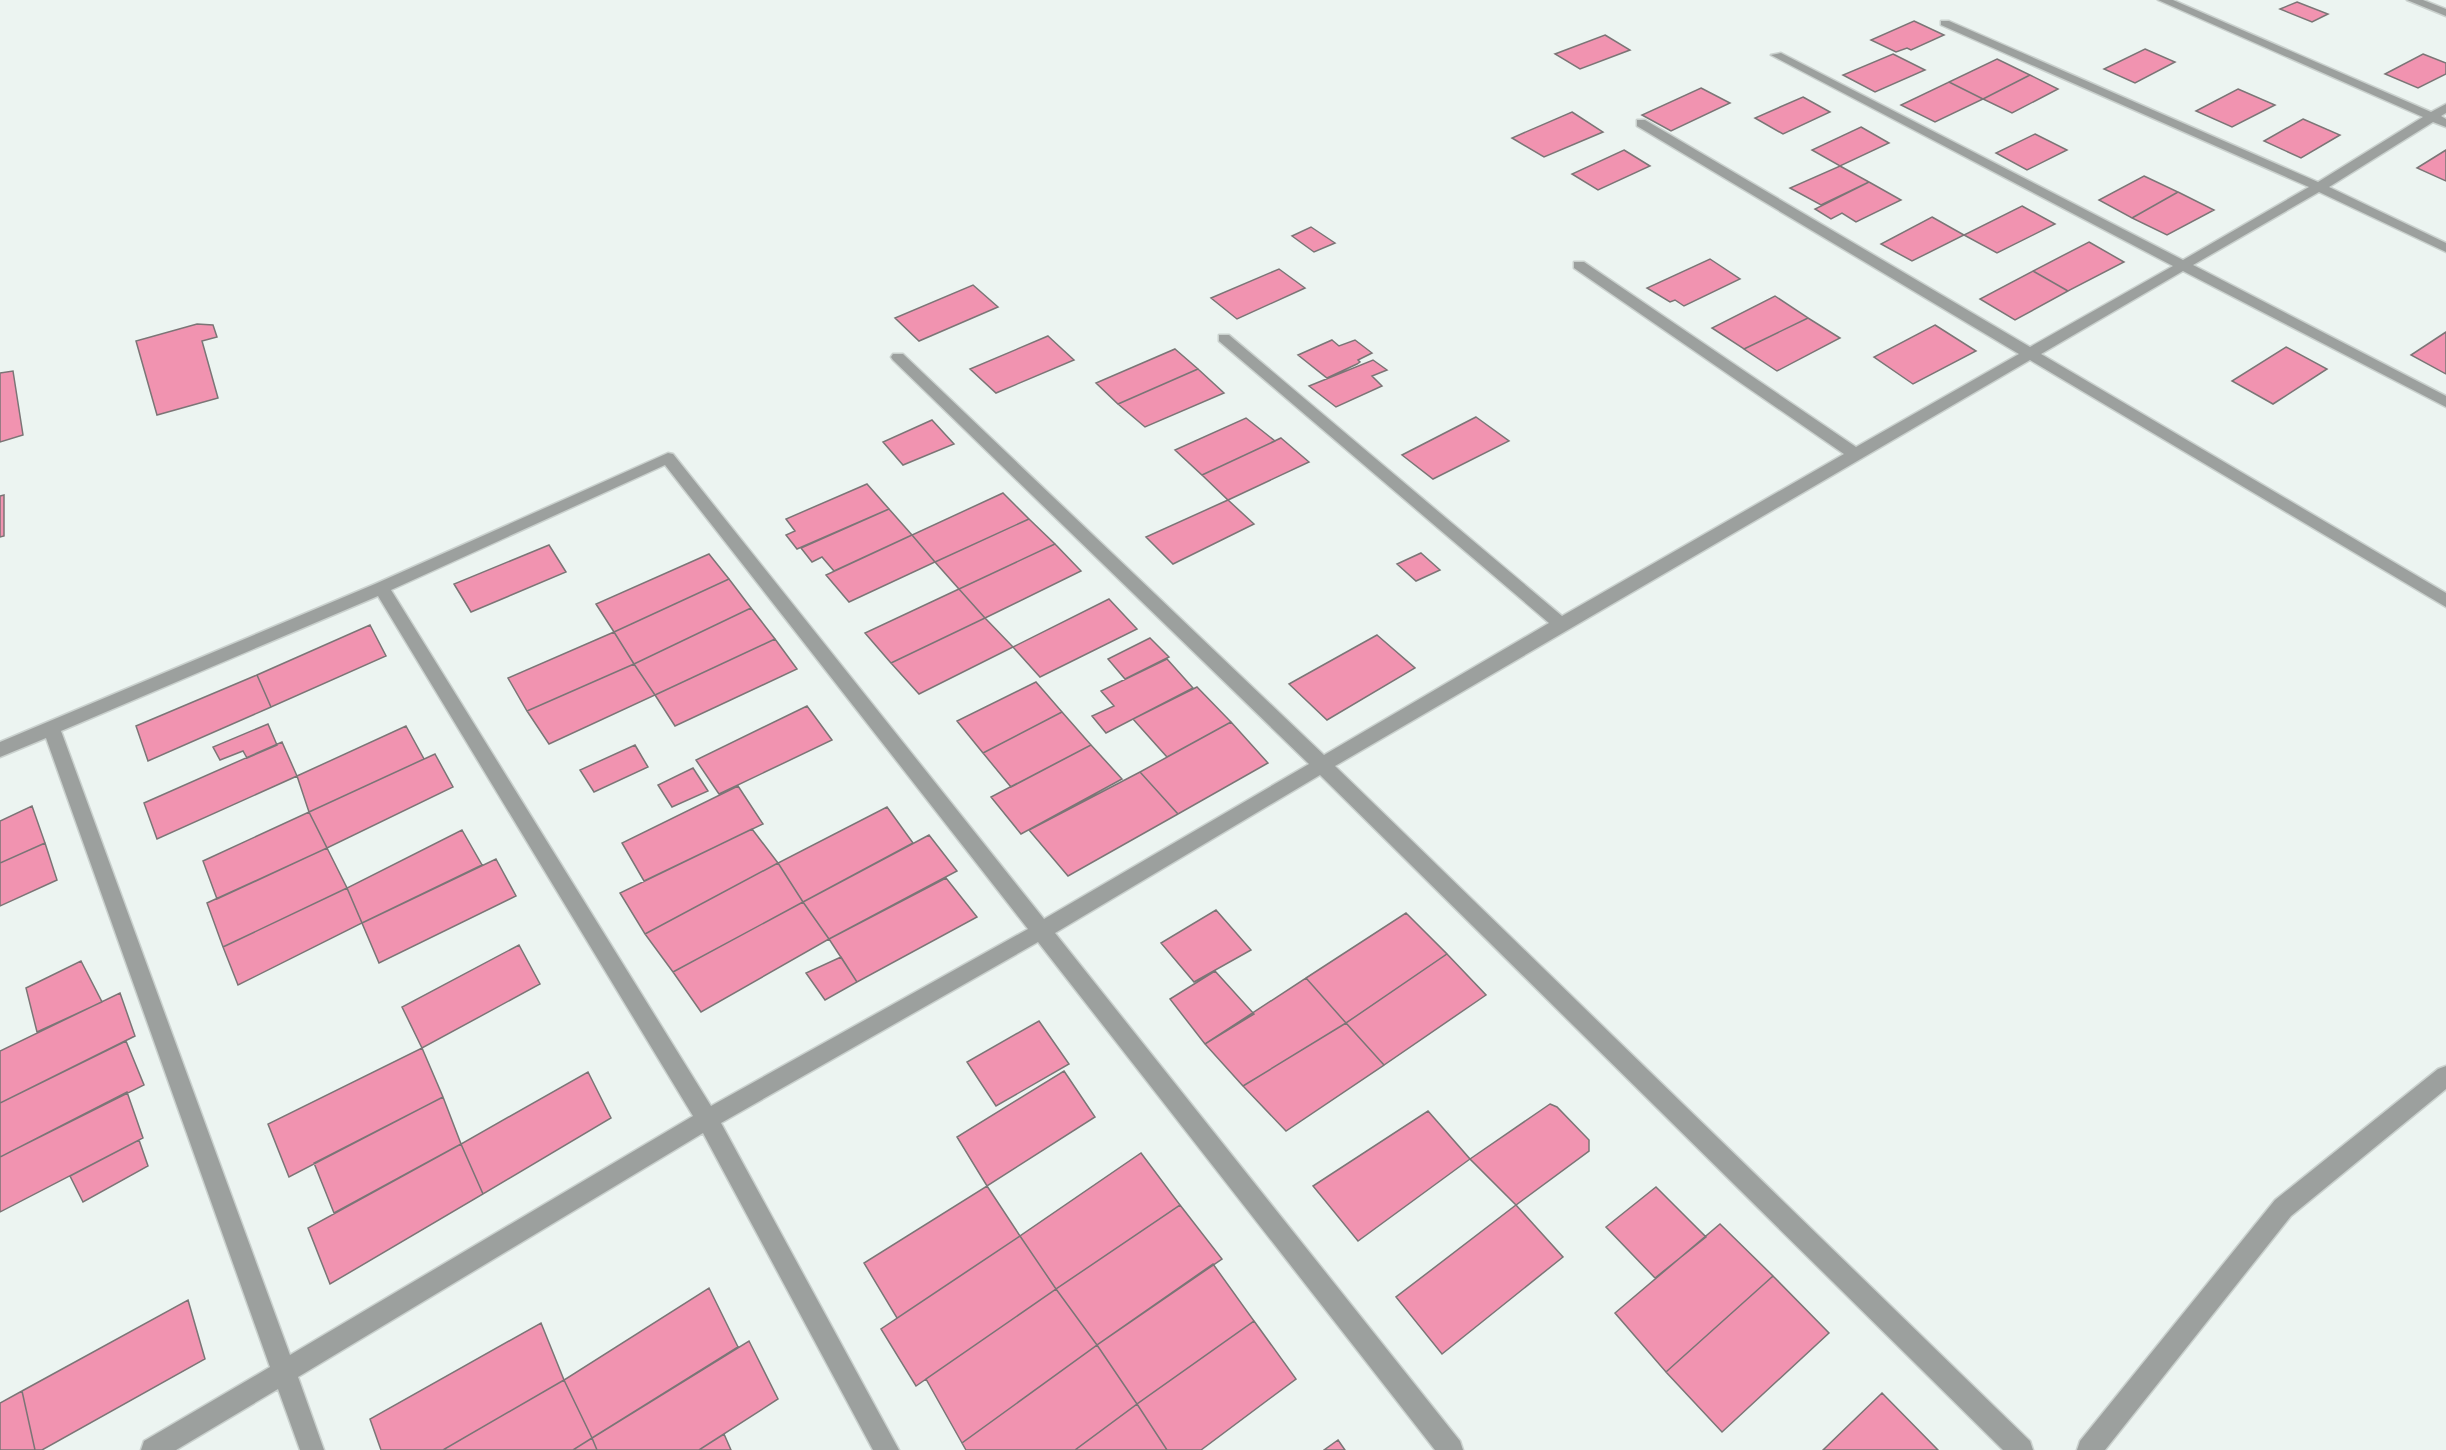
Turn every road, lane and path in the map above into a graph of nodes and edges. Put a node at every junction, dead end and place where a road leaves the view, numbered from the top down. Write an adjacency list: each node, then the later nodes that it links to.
1 (2164, 0): 6 (street)
2 (2413, 0): 3 (street)
3 (2446, 13)
4 (1945, 23): 8 (street)
5 (1777, 55): 11 (street)
6 (2441, 116): 8 (street)
7 (1641, 123): 13 (street)
8 (2319, 188): 9 (street); 11 (street)
9 (2446, 248)
10 (1579, 265): 16 (street)
11 (2183, 265): 13 (street); 15 (street)
12 (1224, 339): 19 (street)
13 (2030, 352): 16 (street); 18 (street)
14 (898, 357): 22 (street)
15 (2446, 402)
16 (1855, 454): 19 (street)
17 (381, 588): 20 (street); 23 (street); 25 (street)
18 (2446, 601)
19 (1561, 624): 22 (street)
20 (51, 728): 21 (street); 26 (street)
21 (0, 750)
22 (1321, 764): 23 (street); 31 (street)
23 (1041, 931): 25 (street); 30 (street)
24 (2446, 1076): 32 (street)
25 (707, 1119): 26 (street); 29 (street)
26 (284, 1373): 27 (street); 28 (street)
27 (153, 1450)
28 (312, 1450)
29 (887, 1450)
30 (1451, 1450)
31 (2021, 1450)
32 (2089, 1450)

